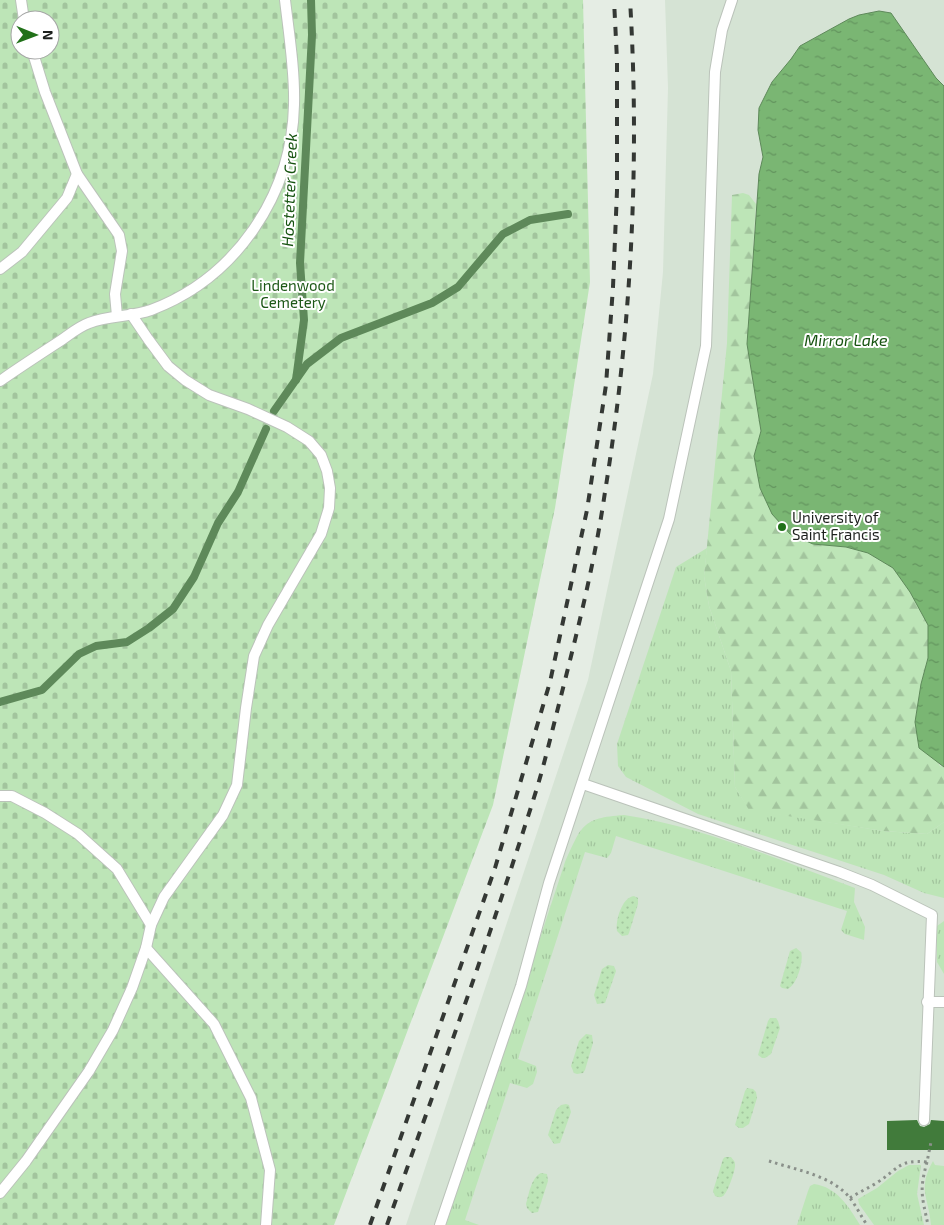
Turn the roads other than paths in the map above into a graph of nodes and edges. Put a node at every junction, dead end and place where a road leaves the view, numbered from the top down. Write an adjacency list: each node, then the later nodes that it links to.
1 (285, 0): 6 (lane)
2 (732, 0): 9 (lane)
3 (35, 60): 4 (lane)
4 (77, 174): 5 (lane); 7 (lane)
5 (0, 269)
6 (131, 314): 7 (lane); 11 (lane)
7 (117, 316): 8 (lane)
8 (0, 381)
9 (583, 784): 13 (lane); 18 (lane)
10 (0, 796): 11 (lane)
11 (151, 925): 12 (lane)
12 (146, 948): 16 (lane); 17 (lane)
13 (927, 1002): 14 (lane); 15 (lane)
14 (944, 1002)
15 (924, 1120)
16 (0, 1193)
17 (266, 1225)
18 (440, 1225)

